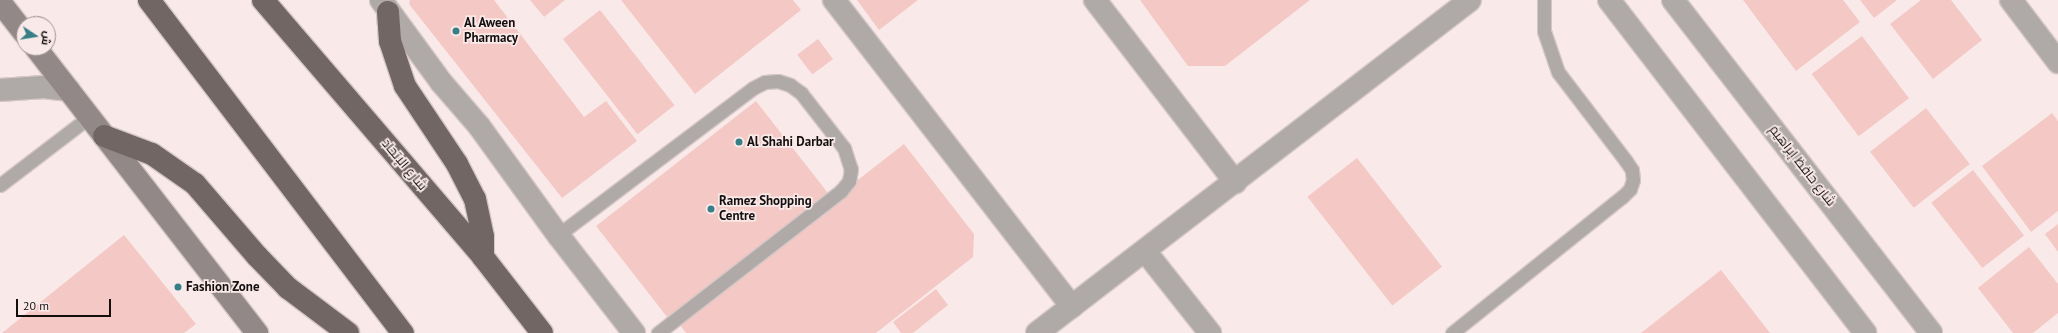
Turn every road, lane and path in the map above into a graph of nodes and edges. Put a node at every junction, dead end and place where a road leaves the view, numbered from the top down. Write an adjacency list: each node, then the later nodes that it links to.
1 (149, 0): 27 (highway)
2 (263, 0): 23 (highway, شارع الإتحاد)
3 (834, 0): 24 (street)
4 (1095, 0): 19 (street)
5 (1470, 0): 19 (street)
6 (1544, 0): 33 (lane)
7 (1609, 0): 34 (street)
8 (1673, 0): 35 (street, شارع حافظ إبراهيم)
9 (2010, 0): 14 (street)
10 (0, 2): 12 (main road)
11 (386, 4): 21 (street); 23 (highway)
12 (16, 22)
13 (42, 56): 16 (main road)
14 (2058, 62)
15 (0, 90): 16 (street)
16 (69, 90): 17 (main road)
17 (89, 117): 18 (main road); 20 (lane)
18 (104, 136): 25 (main road); 26 (highway)
19 (1235, 182): 22 (street)
20 (0, 186)
21 (558, 235): 29 (street); 30 (lane)
22 (1145, 251): 24 (street); 32 (street)
23 (483, 257): 28 (highway, شارع الإتحاد)
24 (1072, 307): 31 (street)
25 (257, 333)
26 (348, 333)
27 (403, 333)
28 (542, 333)
29 (634, 333)
30 (658, 333)
31 (1037, 333)
32 (1210, 333)
33 (1452, 333)
34 (1865, 333)
35 (1931, 333)

